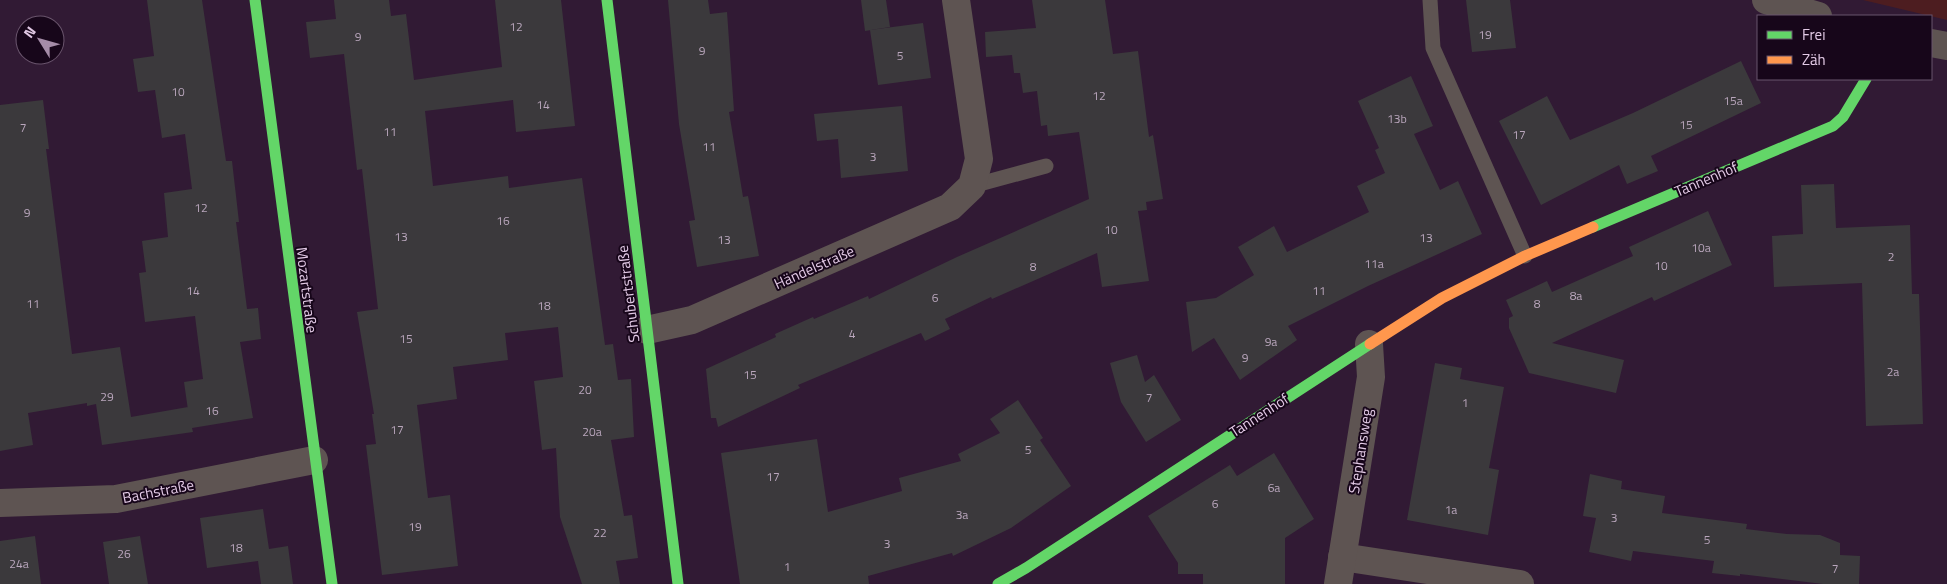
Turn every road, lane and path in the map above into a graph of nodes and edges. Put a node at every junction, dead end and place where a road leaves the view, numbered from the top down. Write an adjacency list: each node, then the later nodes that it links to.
1 (255, 0): 15 (street, Mozartstraße)
2 (607, 0): 13 (street, Schubertstraße)
3 (956, 0): 11 (street)
4 (1430, 0): 12 (lane)
5 (1783, 3): 6 (street)
6 (1815, 15)
7 (1932, 43): 8 (street)
8 (1947, 46)
9 (1865, 80): 12 (street, Tannenhof)
10 (1046, 166): 11 (lane, Händelstraße)
11 (972, 186): 13 (street, Händelstraße)
12 (1525, 256): 14 (street, Tannenhof)
13 (647, 330): 19 (street, Schubertstraße)
14 (1369, 344): 17 (street, Stephansweg); 20 (street, Tannenhof)
15 (314, 460): 16 (street, Bachstraße); 18 (street, Mozartstraße)
16 (0, 503)
17 (1342, 557): 21 (street, Stephansweg); 22 (street)
18 (332, 584)
19 (678, 584)
20 (998, 584)
21 (1338, 584)
22 (1520, 584)

